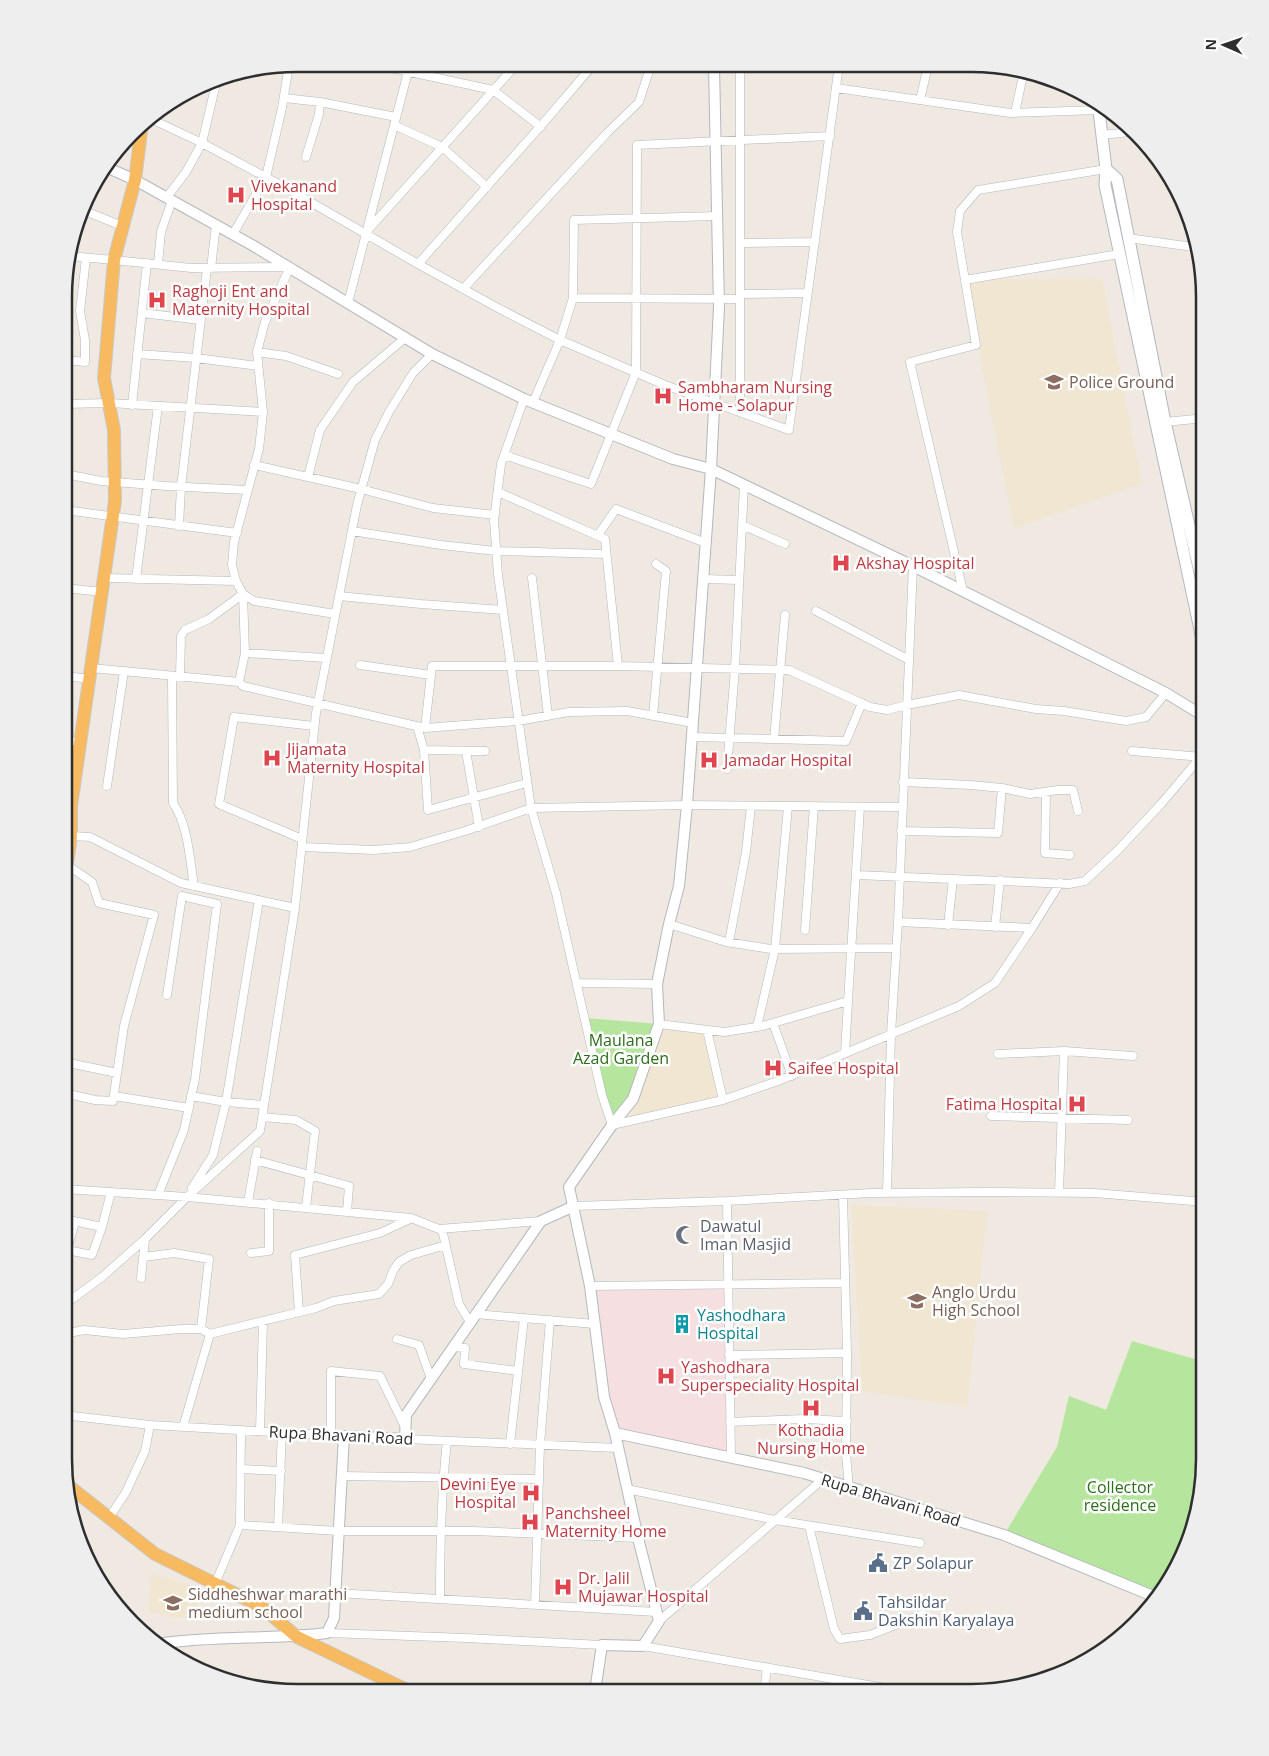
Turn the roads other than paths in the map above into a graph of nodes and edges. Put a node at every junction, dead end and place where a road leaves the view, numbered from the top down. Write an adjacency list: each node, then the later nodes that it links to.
1 (407, 72): 21 (street)
2 (423, 72): 14 (street)
3 (509, 72): 14 (street)
4 (587, 72): 23 (street)
5 (649, 72): 62 (street)
6 (714, 72): 31 (street)
7 (740, 72): 30 (street)
8 (838, 72): 13 (street)
9 (927, 72): 16 (street)
10 (288, 73): 15 (street)
11 (1023, 78): 20 (street)
12 (215, 88): 32 (street)
13 (836, 88): 16 (street); 28 (street)
14 (493, 90): 23 (street); 33 (street)
15 (284, 98): 17 (street); 37 (street)
16 (920, 100): 20 (street)
17 (320, 102): 21 (street); 34 (street)
18 (1091, 107): 20 (street)
19 (1099, 111): 26 (main road)
20 (1015, 113)
21 (395, 121): 33 (street); 46 (street)
22 (156, 123): 32 (street)
23 (540, 127): 39 (street)
24 (1125, 133): 26 (street)
25 (142, 135): 29 (highway)
26 (1102, 135): 35 (main road)
27 (140, 136): 29 (highway)
28 (830, 136): 30 (street); 49 (street)
29 (140, 139): 38 (highway)
30 (740, 140): 31 (street); 50 (street)
31 (715, 142): 42 (street); 43 (street)
32 (202, 144): 37 (street); 40 (street)
33 (442, 147): 39 (street); 46 (street)
34 (306, 157)
35 (1106, 169): 48 (main road); 52 (main road); 61 (street)
36 (112, 170): 38 (street)
37 (266, 177): 46 (street); 47 (street)
38 (135, 180): 40 (street); 45 (highway)
39 (487, 187): 58 (street)
40 (170, 199): 44 (street); 57 (street)
41 (89, 213): 45 (street)
42 (717, 216): 43 (street); 67 (street)
43 (637, 218): 65 (street); 66 (street)
44 (216, 225): 47 (street); 59 (street)
45 (122, 226): 55 (highway)
46 (366, 232): 58 (street); 68 (street)
47 (233, 234): 60 (street)
48 (1128, 238): 51 (street); 91 (main road)
49 (815, 242): 50 (street); 63 (street)
50 (740, 243): 64 (street)
51 (1190, 246)
52 (1119, 254): 61 (street); 134 (main road)
53 (76, 257): 54 (street)
54 (86, 258): 55 (street); 77 (street)
55 (114, 260): 56 (street); 83 (highway)
56 (147, 263): 57 (street); 69 (street)
57 (158, 264): 59 (street)
58 (418, 264): 62 (street)
59 (209, 268): 60 (street); 70 (street)
60 (290, 268): 68 (street); 73 (street)
61 (965, 280): 128 (street)
62 (463, 289): 72 (street)
63 (808, 293): 64 (street); 89 (street)
64 (740, 297): 67 (street); 89 (street)
65 (573, 298): 66 (street); 72 (street)
66 (636, 298): 67 (street); 79 (street)
67 (718, 299): 82 (street)
68 (348, 303): 71 (street)
69 (142, 313): 70 (street); 74 (street)
70 (200, 320): 76 (street)
71 (405, 338): 75 (street); 97 (street)
72 (560, 340): 79 (street); 81 (street)
73 (257, 352): 78 (street); 80 (street)
74 (138, 354): 76 (street); 85 (street)
75 (432, 354): 81 (street); 102 (street)
76 (196, 358): 78 (street); 87 (street)
77 (72, 361)
78 (258, 366): 88 (street)
79 (636, 372): 82 (street); 92 (street)
80 (338, 374)
81 (529, 401): 92 (street); 93 (street)
82 (714, 402): 89 (street); 95 (street)
83 (109, 403): 84 (street); 85 (street); 98 (highway)
84 (72, 404)
85 (132, 405): 86 (street)
86 (158, 406): 87 (street); 99 (street)
87 (190, 408): 88 (street); 101 (street)
88 (263, 412): 94 (street)
89 (740, 412)
90 (1196, 419): 91 (street)
91 (1165, 422): 118 (main road)
92 (611, 434): 93 (street); 95 (street)
93 (504, 455): 104 (street)
94 (254, 465): 97 (street); 103 (street)
95 (711, 469): 100 (street); 114 (street)
96 (72, 475): 98 (street)
97 (308, 477): 102 (street)
98 (115, 482): 99 (street); 107 (highway)
99 (147, 485): 101 (street); 108 (street)
100 (744, 485): 110 (street); 120 (street)
101 (181, 487): 103 (street); 109 (street)
102 (361, 489): 106 (street); 111 (street)
103 (247, 490): 112 (street)
104 (498, 492): 106 (street); 113 (street)
105 (72, 511): 107 (street)
106 (495, 515): 116 (street)
107 (113, 518): 108 (street); 121 (highway)
108 (143, 522): 109 (street); 123 (street)
109 (179, 526): 112 (street)
110 (742, 526): 115 (street); 125 (street)
111 (352, 531): 116 (street); 131 (street)
112 (237, 533): 126 (street)
113 (598, 536): 114 (street); 117 (street)
114 (706, 543): 124 (street)
115 (785, 544)
116 (496, 551): 117 (street); 132 (street)
117 (606, 554): 143 (street)
118 (1196, 555)
119 (656, 564): 144 (street)
120 (913, 566): 128 (street); 139 (street)
121 (105, 578): 123 (street); 129 (highway)
122 (532, 578): 142 (street)
123 (136, 579): 126 (street)
124 (703, 579): 125 (street); 145 (street)
125 (739, 580): 146 (street)
126 (236, 581): 130 (street)
127 (72, 589): 129 (street)
128 (963, 591): 154 (street)
129 (102, 592): 149 (highway)
130 (243, 594): 135 (street); 137 (street); 152 (street)
131 (338, 596): 132 (street); 135 (street)
132 (503, 610): 141 (street)
133 (816, 611): 139 (street)
134 (1196, 611)
135 (335, 614): 138 (street)
136 (785, 615): 147 (street)
137 (245, 652): 138 (street); 153 (street)
138 (326, 658): 156 (street)
139 (909, 660): 157 (street)
140 (360, 665): 151 (street)
141 (512, 665): 142 (street); 151 (street); 161 (street)
142 (542, 666): 143 (street); 159 (street)
143 (618, 666): 144 (street)
144 (658, 667): 145 (street); 160 (street)
145 (697, 668): 146 (street); 162 (street)
146 (735, 668): 147 (street); 166 (street)
147 (781, 670): 155 (street); 167 (street)
148 (124, 671): 149 (street); 152 (street); 180 (street)
149 (90, 674): 150 (street); 169 (highway)
150 (72, 675)
151 (431, 675): 164 (street)
152 (176, 676): 153 (street); 203 (street)
153 (239, 682): 156 (street)
154 (1166, 693): 157 (street); 158 (street)
155 (862, 702): 157 (street); 167 (street)
156 (317, 704): 163 (street); 164 (street)
157 (907, 705): 177 (street)
158 (1196, 712)
159 (548, 716): 160 (street); 161 (street)
160 (653, 716): 162 (street)
161 (518, 721): 164 (street); 178 (street)
162 (693, 723): 165 (street)
163 (314, 726): 195 (street); 195 (street)
164 (421, 727): 170 (street)
165 (692, 737): 166 (street); 184 (street)
166 (729, 738): 167 (street); 176 (street)
167 (774, 739)
168 (72, 741): 169 (street)
169 (80, 743): 179 (highway)
170 (424, 750): 171 (street); 183 (street)
171 (466, 751): 172 (street); 183 (street)
172 (485, 751)
173 (1132, 751): 174 (street)
174 (1196, 754)
175 (1196, 762): 202 (street)
176 (727, 769)
177 (903, 782): 181 (street); 189 (street)
178 (528, 783): 183 (street); 190 (street)
179 (72, 784)
180 (107, 786)
181 (1002, 788): 182 (street); 193 (street)
182 (1046, 792): 191 (street); 196 (street)
183 (474, 798): 192 (street)
184 (687, 805): 185 (street); 190 (street); 207 (street)
185 (751, 806): 186 (street); 212 (street)
186 (788, 806): 187 (street); 215 (street)
187 (814, 806): 188 (street); 211 (street)
188 (860, 807): 189 (street); 198 (street)
189 (902, 807): 193 (street)
190 (531, 808): 192 (street); 216 (street)
191 (1078, 811)
192 (479, 827): 195 (street)
193 (901, 831): 199 (street)
194 (72, 836): 203 (street)
195 (302, 843): 205 (street)
196 (1070, 855)
197 (72, 874): 230 (street)
198 (856, 875): 199 (street); 213 (street)
199 (899, 876): 200 (street); 206 (street)
200 (953, 878): 201 (street); 208 (street)
201 (1000, 880): 202 (street); 209 (street)
202 (1060, 883): 210 (street)
203 (194, 886): 204 (street)
204 (259, 900): 205 (street); 236 (street)
205 (295, 908): 237 (street)
206 (898, 922): 208 (street); 214 (street)
207 (668, 924): 212 (street); 217 (street)
208 (948, 925): 209 (street)
209 (995, 927): 210 (street)
210 (1032, 928): 224 (street)
211 (805, 930)
212 (728, 942): 215 (street)
213 (852, 948): 214 (street); 215 (street); 219 (street)
214 (895, 948): 224 (street)
215 (775, 949): 222 (street)
216 (578, 983): 217 (street); 243 (street)
217 (657, 984): 221 (street)
218 (167, 996): 234 (street)
219 (848, 1001): 220 (street); 226 (street)
220 (773, 1023): 222 (street); 231 (street)
221 (659, 1024): 223 (street); 243 (street)
222 (757, 1027): 223 (street)
223 (707, 1030): 235 (street)
224 (891, 1034): 226 (street); 250 (street)
225 (1064, 1051): 227 (street); 228 (street); 241 (street)
226 (845, 1053): 231 (street)
227 (998, 1054)
228 (1133, 1056)
229 (72, 1064): 230 (street)
230 (117, 1073): 233 (street)
231 (792, 1076): 235 (street)
232 (72, 1096): 233 (street)
233 (114, 1096): 238 (street)
234 (191, 1096): 236 (street); 238 (street)
235 (723, 1100): 243 (street)
236 (226, 1102): 237 (street); 253 (street)
237 (264, 1104): 240 (street)
238 (189, 1108): 251 (street)
239 (991, 1116): 241 (street)
240 (262, 1118): 246 (street); 253 (street)
241 (1061, 1118): 242 (street); 249 (street)
242 (1128, 1120)
243 (612, 1125): 258 (street)
244 (257, 1151): 245 (street)
245 (255, 1160): 246 (street); 256 (street)
246 (310, 1176): 259 (street); 260 (street)
247 (72, 1190): 248 (street)
248 (111, 1192): 251 (street); 264 (street)
249 (1059, 1192): 250 (street); 255 (street)
250 (887, 1193): 252 (street)
251 (158, 1195): 253 (street)
252 (843, 1195): 254 (street); 273 (street)
253 (187, 1197): 256 (street); 267 (street)
254 (727, 1201): 258 (street); 274 (street)
255 (1196, 1201)
256 (248, 1202): 257 (street)
257 (269, 1204): 259 (street); 270 (street)
258 (574, 1206): 262 (street); 275 (street)
259 (306, 1207): 260 (street)
260 (347, 1212): 261 (street)
261 (412, 1218): 265 (street); 277 (street)
262 (540, 1221): 265 (street); 278 (street)
263 (74, 1222): 264 (street); 266 (street)
264 (102, 1227): 269 (street)
265 (442, 1229): 268 (street)
266 (72, 1230)
267 (145, 1239): 271 (street); 276 (street)
268 (446, 1245): 277 (street); 278 (street)
269 (72, 1251)
270 (251, 1253)
271 (144, 1258): 272 (street); 283 (street)
272 (141, 1278)
273 (845, 1283): 274 (street); 288 (street)
274 (728, 1284): 275 (street); 289 (street)
275 (590, 1286): 282 (street)
276 (72, 1299)
277 (299, 1312): 281 (street)
278 (473, 1318): 279 (street); 287 (street)
279 (524, 1318): 280 (street); 290 (street)
280 (550, 1320): 282 (street); 306 (street)
281 (264, 1322): 285 (street); 298 (street)
282 (595, 1324): 300 (street)
283 (201, 1330): 284 (street); 285 (street)
284 (72, 1332)
285 (210, 1334): 296 (street)
286 (397, 1339): 291 (street)
287 (453, 1347): 290 (street); 291 (street)
288 (847, 1353): 289 (street); 293 (street)
289 (729, 1356): 294 (street)
290 (518, 1371): 305 (street)
291 (431, 1379): 301 (street)
292 (72, 1416): 295 (street, Rupa Bhavani Road)
293 (847, 1421): 294 (street); 315 (street)
294 (730, 1422): 308 (street)
295 (150, 1425): 296 (street, Rupa Bhavani Road); 318 (street)
296 (183, 1427): 297 (street, Rupa Bhavani Road)
297 (241, 1430): 298 (street, Rupa Bhavani Road); 309 (street)
298 (260, 1431): 299 (street, Rupa Bhavani Road)
299 (282, 1432): 302 (street, Rupa Bhavani Road); 310 (street)
300 (615, 1433): 307 (street); 308 (street, Rupa Bhavani Road)
301 (406, 1434): 302 (street); 303 (street, Rupa Bhavani Road); 304 (street, Rupa Bhavani Road)
302 (331, 1435): 303 (street, Rupa Bhavani Road)
303 (344, 1436): 311 (street)
304 (446, 1441): 305 (street, Rupa Bhavani Road); 312 (street)
305 (510, 1444): 306 (street, Rupa Bhavani Road)
306 (540, 1445): 307 (street, Rupa Bhavani Road); 313 (street)
307 (618, 1448): 316 (street)
308 (731, 1458): 314 (street, Rupa Bhavani Road)
309 (241, 1469): 310 (street); 320 (street)
310 (280, 1471): 322 (street)
311 (341, 1476): 312 (street); 323 (street)
312 (442, 1478): 313 (street); 324 (street)
313 (539, 1479): 325 (street)
314 (823, 1479): 315 (street, Rupa Bhavani Road); 319 (street)
315 (849, 1488): 330 (street, Rupa Bhavani Road)
316 (627, 1489): 319 (street); 326 (street)
317 (74, 1490): 318 (highway)
318 (109, 1518): 328 (highway)
319 (775, 1520): 321 (street); 334 (street)
320 (240, 1525): 322 (street); 328 (street)
321 (809, 1526): 327 (street); 333 (street)
322 (278, 1527): 323 (street)
323 (338, 1531): 324 (street); 329 (street)
324 (440, 1531): 325 (street); 331 (street)
325 (537, 1534): 326 (street); 332 (street)
326 (638, 1538): 334 (street)
327 (920, 1543)
328 (215, 1584): 336 (highway)
329 (336, 1593): 331 (street); 335 (street)
330 (1151, 1595)
331 (440, 1599): 332 (street)
332 (535, 1605): 334 (street)
333 (923, 1614)
334 (657, 1616): 339 (street)
335 (327, 1633): 336 (street); 338 (street)
336 (297, 1636): 337 (street); 341 (highway)
337 (167, 1643)
338 (602, 1645): 339 (street); 342 (street)
339 (643, 1646): 340 (street)
340 (767, 1668): 343 (street); 344 (street)
341 (395, 1684)
342 (596, 1684)
343 (765, 1684)
344 (861, 1684)

